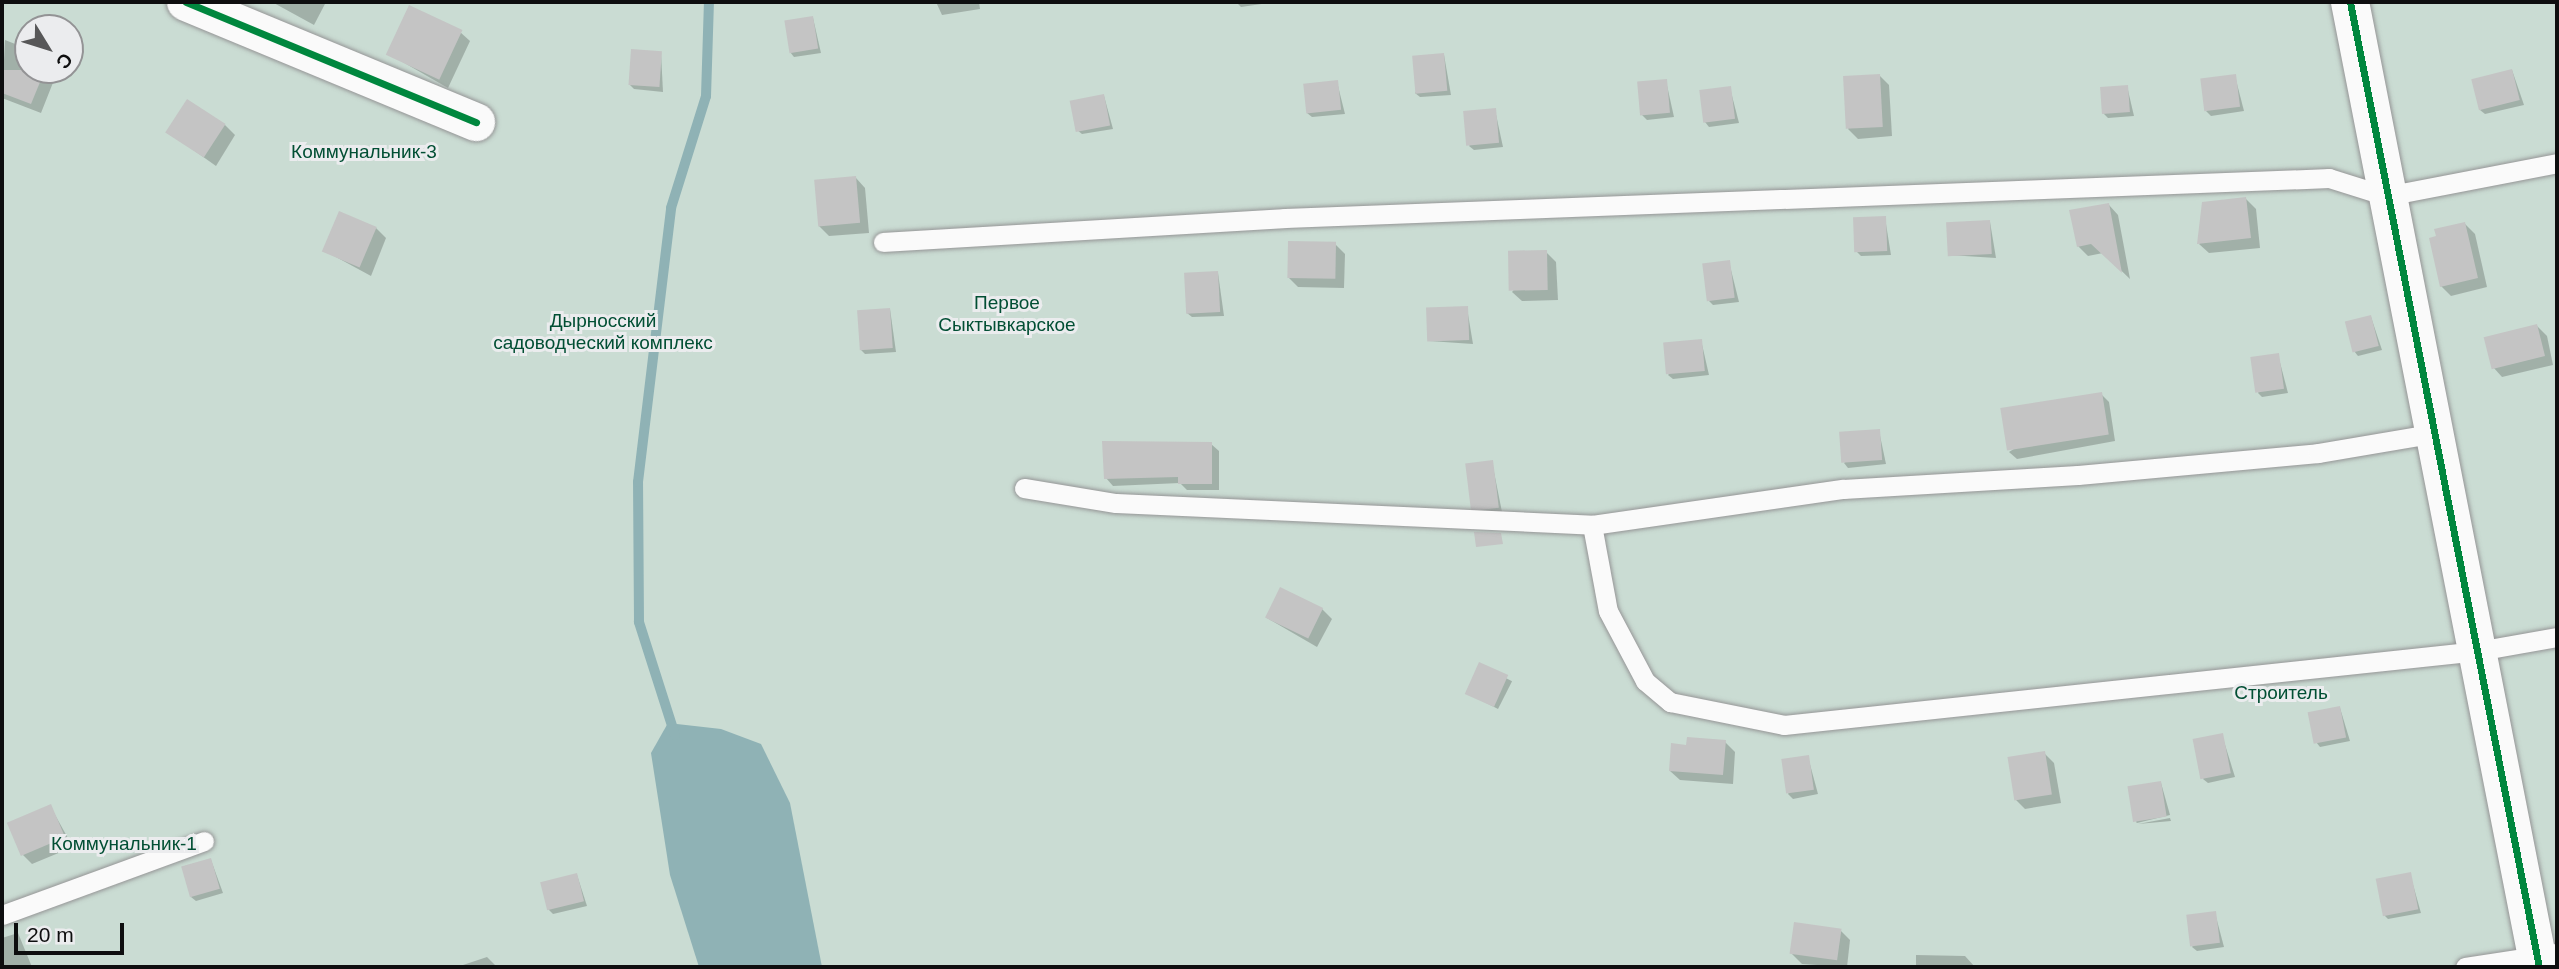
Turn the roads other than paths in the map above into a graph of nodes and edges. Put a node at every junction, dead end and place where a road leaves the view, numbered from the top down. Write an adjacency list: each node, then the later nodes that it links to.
1 (186, 2): 3 (street)
2 (2350, 2): 5 (street)
3 (476, 122)
4 (2557, 163): 5 (lane)
5 (2386, 196): 6 (lane); 7 (street)
6 (883, 242)
7 (2436, 433): 9 (lane); 11 (street)
8 (1024, 488): 9 (lane)
9 (1592, 525): 11 (lane)
10 (2557, 637): 11 (lane)
11 (2478, 651): 14 (street)
12 (204, 841): 13 (lane)
13 (2, 915)
14 (2545, 959): 15 (lane)
15 (2465, 967)

